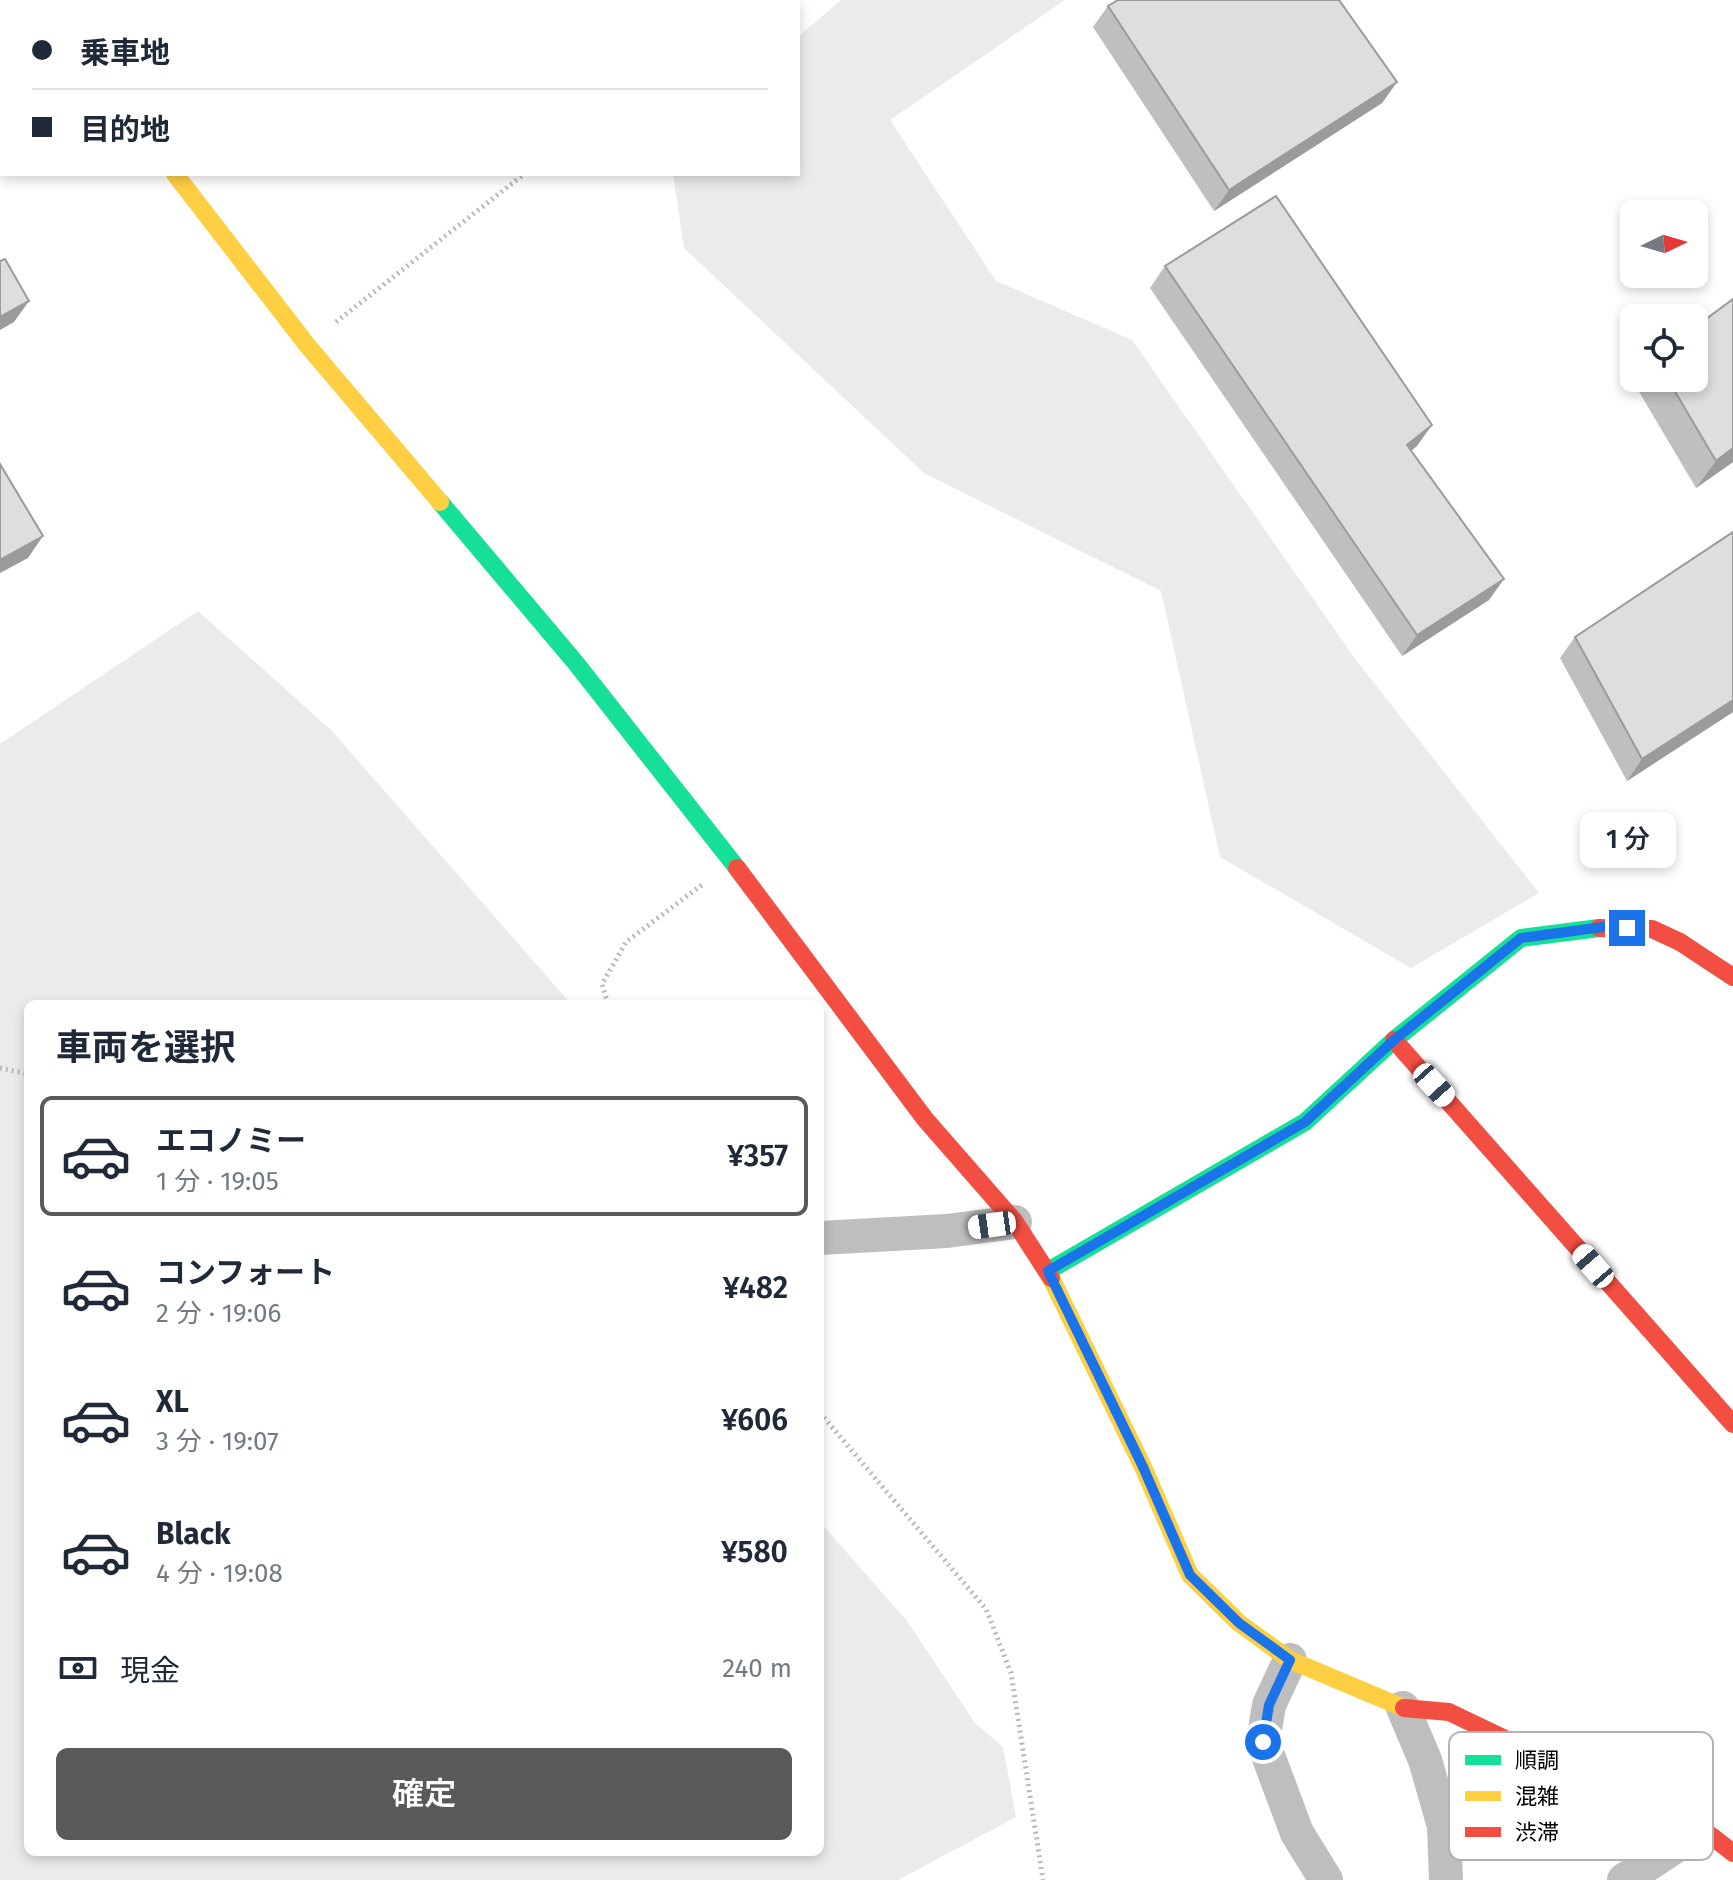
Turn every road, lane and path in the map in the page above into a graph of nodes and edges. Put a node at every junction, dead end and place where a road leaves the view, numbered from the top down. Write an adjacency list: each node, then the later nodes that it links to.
1 (177, 176): 3 (street)
2 (521, 176): 3 (path)
3 (307, 345): 4 (street)
4 (732, 862): 6 (path); 10 (street)
5 (1733, 977): 7 (street)
6 (607, 1000)
7 (1394, 1040): 12 (street); 14 (street)
8 (0, 1068): 9 (path)
9 (24, 1073)
10 (1015, 1222): 11 (street); 12 (street)
11 (824, 1238)
12 (1048, 1271): 15 (street)
13 (824, 1418): 21 (path)
14 (1733, 1424)
15 (1290, 1660): 16 (street); 22 (street)
16 (1403, 1708): 17 (street); 23 (street)
17 (1491, 1732)
18 (1713, 1837): 19 (street)
19 (1733, 1853)
20 (1655, 1860): 24 (street)
21 (1043, 1880)
22 (1326, 1880)
23 (1446, 1880)
24 (1624, 1880)

